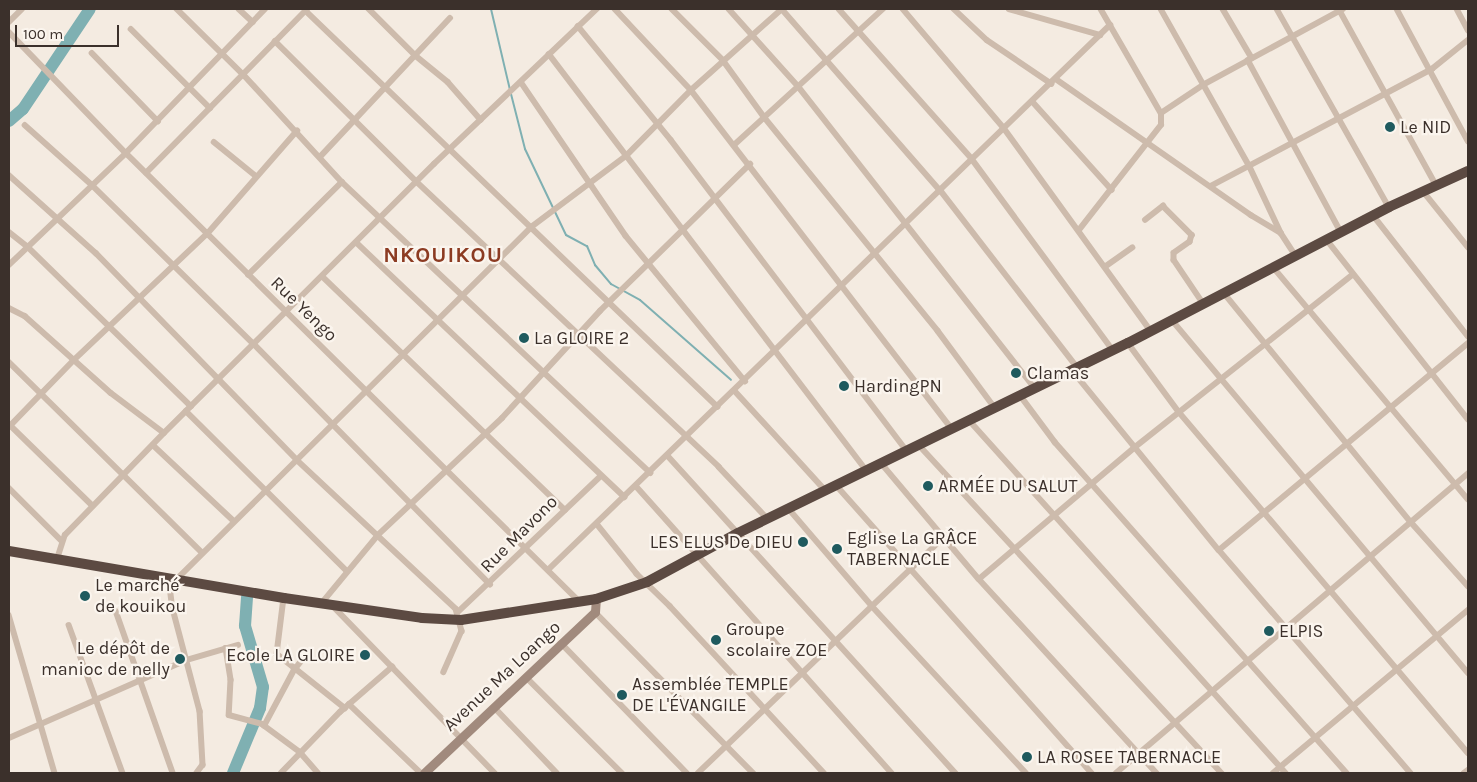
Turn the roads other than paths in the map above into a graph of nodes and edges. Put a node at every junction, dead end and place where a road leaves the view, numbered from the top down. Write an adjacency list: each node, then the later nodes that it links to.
1 (22, 9): 25 (street)
2 (177, 9): 39 (street)
3 (239, 9): 26 (street)
4 (265, 9): 26 (street)
5 (369, 9): 41 (street)
6 (597, 9): 28 (street)
7 (615, 9): 53 (street)
8 (672, 9): 44 (street)
9 (729, 9): 34 (street)
10 (782, 9): 34 (street); 42 (street)
11 (838, 9): 30 (street)
12 (883, 9): 30 (street)
13 (903, 9): 65 (street)
14 (954, 9): 48 (street)
15 (1009, 9): 33 (street)
16 (1101, 9): 27 (street)
17 (1160, 9): 49 (street)
18 (1223, 9): 43 (street)
19 (1277, 9): 35 (street)
20 (1341, 9): 35 (street); 54 (street)
21 (1398, 9): 45 (street)
22 (1456, 9): 31 (street)
23 (307, 10): 37 (street); 52 (street)
24 (450, 18): 41 (street)
25 (9, 22)
26 (253, 22): 39 (street)
27 (1110, 24): 33 (street); 57 (street)
28 (578, 26): 40 (street); 63 (street)
29 (132, 29): 51 (street)
30 (858, 29): 42 (street); 76 (street)
31 (1468, 30)
32 (9, 32): 73 (street, Rue Yengo)
33 (1100, 35): 48 (street)
34 (752, 36): 44 (street); 50 (street)
35 (1290, 36): 43 (street); 58 (street)
36 (1468, 40): 45 (street)
37 (275, 41): 46 (street); 61 (street)
38 (92, 53): 60 (street)
39 (223, 53): 46 (street); 51 (street)
40 (549, 54): 47 (street); 75 (street)
41 (416, 56): 52 (street); 62 (street)
42 (828, 58): 50 (street); 90 (street)
43 (1250, 59): 49 (street); 69 (street)
44 (723, 60): 53 (street); 59 (street)
45 (1432, 70): 54 (street); 67 (street)
46 (244, 74): 56 (street); 66 (street)
47 (521, 82): 62 (street); 85 (street)
48 (1054, 82): 55 (street); 70 (street)
49 (1203, 85): 57 (street); 78 (street)
50 (798, 86): 59 (street); 98 (street)
51 (189, 88): 56 (street); 60 (street)
52 (386, 89): 61 (street); 72 (street)
53 (691, 90): 63 (street); 71 (street)
54 (1386, 92): 58 (street); 88 (street)
55 (1033, 102): 65 (street); 89 (street)
56 (210, 108): 80 (street)
57 (1161, 112): 70 (street)
58 (1340, 116): 69 (street); 93 (street)
59 (765, 118): 71 (street); 111 (street)
60 (158, 120): 73 (street)
61 (354, 120): 74 (street); 84 (street)
62 (481, 120): 72 (street)
63 (658, 124): 75 (street); 92 (street)
64 (25, 125): 86 (street)
65 (1004, 128): 76 (street); 100 (street)
66 (297, 131): 74 (street); 82 (street)
67 (1468, 141)
68 (214, 142): 82 (street)
69 (1294, 143): 78 (street); 103 (street)
70 (1147, 144): 87 (street); 89 (street)
71 (734, 145): 77 (street)
72 (449, 150): 84 (street); 99 (street)
73 (126, 154): 80 (street, Rue Yengo); 86 (street)
74 (320, 156): 83 (street)
75 (626, 156): 85 (street); 101 (street)
76 (972, 159): 90 (street); 143 (street)
77 (750, 164): 92 (street); 122 (street)
78 (1250, 166): 87 (street); 104 (street)
79 (1468, 171): 88 (highway)
80 (146, 173): 105 (street, Rue Yengo)
81 (9, 175): 95 (street)
82 (256, 176): 105 (street)
83 (342, 182): 96 (street); 119 (street)
84 (417, 182): 96 (street); 113 (street)
85 (590, 184): 99 (street); 114 (street)
86 (92, 185): 95 (street); 116 (street)
87 (1211, 186): 104 (street)
88 (1436, 186): 91 (highway)
89 (1112, 190): 100 (street)
90 (941, 191): 98 (street); 147 (street)
91 (1424, 191): 93 (highway); 109 (street)
92 (714, 199): 101 (street); 131 (street)
93 (1389, 207): 94 (highway)
94 (1373, 215): 103 (highway); 137 (street)
95 (58, 218): 108 (street); 125 (street)
96 (382, 218): 107 (street); 124 (street)
97 (1145, 220): 127 (street)
98 (908, 223): 111 (street); 153 (street)
99 (530, 228): 113 (street); 126 (street)
100 (1079, 230): 117 (street)
101 (682, 231): 114 (street); 142 (street)
102 (9, 232): 108 (street)
103 (1342, 232): 106 (highway)
104 (1281, 233): 112 (street)
105 (207, 234): 116 (street); 119 (street, Rue Yengo)
106 (1327, 240): 112 (highway); 120 (street)
107 (357, 243): 121 (street); 132 (street)
108 (28, 247): 115 (street); 134 (street)
109 (1468, 247)
110 (1132, 248): 117 (street)
111 (876, 254): 122 (street); 162 (street)
112 (1296, 256): 118 (highway)
113 (498, 260): 124 (street); 136 (street)
114 (648, 264): 126 (street); 152 (street)
115 (9, 265)
116 (173, 266): 125 (street); 140 (street)
117 (1106, 266): 135 (street)
118 (1274, 268): 123 (highway); 129 (street)
119 (248, 275): 130 (street, Rue Yengo)
120 (1352, 275): 129 (street); 149 (street)
121 (323, 277): 130 (street); 144 (street)
122 (843, 286): 131 (street); 169 (street)
123 (1224, 293): 127 (highway); 141 (street)
124 (464, 294): 132 (street); 148 (street)
125 (140, 298): 134 (street); 150 (street)
126 (609, 303): 136 (street); 160 (street)
127 (1203, 303): 133 (highway)
128 (9, 308): 145 (street)
129 (1309, 311): 141 (street); 161 (street)
130 (287, 313): 140 (street); 156 (street, Rue Yengo)
131 (808, 319): 142 (street); 177 (street)
132 (439, 320): 144 (street); 158 (street)
133 (1172, 320): 135 (highway); 151 (street)
134 (108, 328): 145 (street); 159 (street)
135 (1151, 331): 138 (highway)
136 (578, 335): 148 (street); 172 (street)
137 (1468, 336)
138 (1128, 343): 143 (highway); 164 (street)
139 (1468, 343): 149 (street)
140 (254, 344): 150 (street); 168 (street)
141 (1265, 345): 151 (street); 173 (street)
142 (777, 350): 152 (street); 182 (street)
143 (1113, 350): 147 (highway)
144 (404, 356): 156 (street); 171 (street)
145 (74, 360): 155 (street); 170 (street)
146 (9, 362): 155 (street)
147 (1075, 369): 153 (highway); 176 (street)
148 (544, 372): 158 (street); 183 (street)
149 (1431, 374): 161 (street); 165 (street)
150 (219, 378): 159 (street); 179 (street)
151 (1222, 379): 164 (street); 187 (street)
152 (745, 381): 154 (street)
153 (1035, 388): 157 (highway)
154 (735, 390): 160 (street); 194 (street)
155 (42, 393): 167 (street); 185 (street)
156 (368, 393): 168 (street); 181 (street, Rue Yengo)
157 (1020, 395): 162 (highway); 188 (street)
158 (520, 399): 171 (street); 186 (street)
159 (191, 406): 163 (street)
160 (718, 407): 172 (street)
161 (1390, 407): 173 (street); 189 (street)
162 (996, 409): 166 (highway)
163 (186, 411): 170 (street); 193 (street)
164 (1179, 412): 176 (street); 201 (street)
165 (1468, 419)
166 (970, 421): 169 (highway); 202 (street)
167 (9, 426): 198 (street)
168 (333, 426): 179 (street); 197 (street)
169 (952, 429): 174 (highway)
170 (164, 433): 175 (street)
171 (485, 434): 181 (street); 199 (street)
172 (688, 438): 178 (street); 203 (street)
173 (1347, 444): 187 (street); 205 (street)
174 (920, 445): 177 (highway); 212 (street)
175 (153, 446): 185 (street); 204 (street)
176 (1134, 448): 188 (street); 213 (street)
177 (907, 451): 180 (highway)
178 (668, 457): 183 (street); 207 (street)
179 (297, 460): 193 (street); 208 (street)
180 (882, 464): 182 (highway); 209 (street)
181 (447, 470): 197 (street); 211 (street, Rue Yengo)
182 (867, 471): 191 (highway)
183 (651, 473): 190 (street)
184 (1468, 473): 189 (street)
185 (123, 476): 198 (street); 215 (street)
186 (601, 476): 195 (street); 199 (street, Rue Mavono)
187 (1304, 478): 201 (street); 217 (street)
188 (1093, 482): 202 (street); 249 (street)
189 (1456, 484): 196 (street); 205 (street)
190 (637, 486): 195 (street); 216 (street)
191 (837, 486): 194 (highway); 219 (street)
192 (9, 488): 210 (street)
193 (266, 490): 204 (street); 220 (street)
194 (827, 491): 200 (highway)
195 (625, 498): 206 (street)
196 (1468, 499)
197 (411, 505): 208 (street); 225 (street)
198 (93, 506): 210 (street)
199 (565, 510): 211 (street, Rue Mavono)
200 (788, 510): 203 (highway); 233 (street)
201 (1264, 512): 213 (street); 227 (street)
202 (1054, 515): 212 (street); 258 (street)
203 (768, 519): 207 (highway)
204 (234, 520): 215 (street)
205 (1411, 522): 217 (street); 226 (street)
206 (597, 524): 221 (street); 224 (street)
207 (738, 533): 216 (highway); 243 (street)
208 (378, 535): 220 (street); 238 (street)
209 (943, 538): 219 (street); 223 (street)
210 (61, 540): 218 (street)
211 (526, 547): 221 (street, Rue Yengo); 225 (street, Rue Mavono)
212 (1015, 550): 223 (street); 264 (street)
213 (1219, 550): 240 (street)
214 (9, 551): 218 (highway)
215 (202, 552): 222 (street)
216 (696, 555): 224 (highway); 254 (street)
217 (1370, 557): 227 (street); 242 (street)
218 (57, 559): 222 (highway)
219 (910, 569): 233 (street); 293 (street)
220 (346, 570): 231 (street)
221 (548, 570): 230 (street, Rue Yengo)
222 (173, 579): 228 (highway); 248 (street)
223 (979, 579): 272 (street)
224 (647, 582): 229 (highway); 263 (street)
225 (490, 584): 238 (street, Rue Mavono)
226 (1468, 586)
227 (1330, 591): 240 (street); 251 (street)
228 (284, 598): 231 (highway); 252 (street)
229 (596, 599): 230 (highway); 236 (main road)
230 (581, 603): 238 (highway)
231 (321, 604): 232 (highway)
232 (333, 606): 238 (highway); 250 (street)
233 (872, 606): 243 (street); 292 (street)
234 (116, 610): 257 (street)
235 (1468, 610): 242 (street)
236 (594, 612): 244 (main road, Avenue Ma Loango); 270 (street)
237 (9, 615): 241 (street)
238 (459, 616): 253 (street)
239 (69, 625): 259 (street)
240 (1287, 627): 249 (street); 261 (street)
241 (12, 635): 265 (street)
242 (1436, 637): 251 (street); 255 (street)
243 (834, 642): 254 (street); 291 (street)
244 (561, 643): 256 (main road, Avenue Ma Loango); 286 (street)
245 (238, 644): 246 (street)
246 (226, 648): 248 (street); 266 (street)
247 (306, 655): 252 (street)
248 (187, 660): 257 (street); 279 (street)
249 (1248, 660): 258 (street); 268 (street)
250 (392, 666): 260 (street); 267 (street)
251 (1398, 668): 261 (street); 273 (street)
252 (294, 670): 260 (street); 266 (street)
253 (444, 672)
254 (801, 672): 263 (street); 290 (street)
255 (1468, 673)
256 (526, 677): 262 (main road, Avenue Ma Loango); 285 (street)
257 (139, 682): 259 (street); 278 (street)
258 (1212, 691): 264 (street); 274 (street)
259 (95, 701): 265 (street); 277 (street)
260 (347, 706): 271 (street); 282 (street)
261 (1351, 706): 268 (street); 300 (street)
262 (494, 707): 267 (main road, Avenue Ma Loango); 284 (street)
263 (764, 708): 270 (street); 289 (street)
264 (1176, 722): 272 (street); 296 (street)
265 (43, 724): 269 (street); 276 (street)
266 (264, 726): 271 (street)
267 (462, 737): 282 (main road, Avenue Ma Loango); 283 (street)
268 (1315, 737): 274 (street); 299 (street)
269 (9, 738)
270 (726, 745): 287 (street); 288 (street)
271 (300, 752): 280 (street); 281 (street)
272 (1139, 753): 294 (street); 295 (street)
273 (1468, 753)
274 (1280, 767): 297 (street); 298 (street)
275 (1468, 770): 301 (street)
276 (55, 773)
277 (124, 773)
278 (173, 773)
279 (197, 773)
280 (281, 773)
281 (318, 773)
282 (422, 773)
283 (494, 773)
284 (557, 773)
285 (622, 773)
286 (687, 773)
287 (698, 773)
288 (753, 773)
289 (824, 773)
290 (892, 773)
291 (956, 773)
292 (1026, 773)
293 (1092, 773)
294 (1116, 773)
295 (1157, 773)
296 (1222, 773)
297 (1273, 773)
298 (1286, 773)
299 (1347, 773)
300 (1411, 773)
301 (1464, 773)

